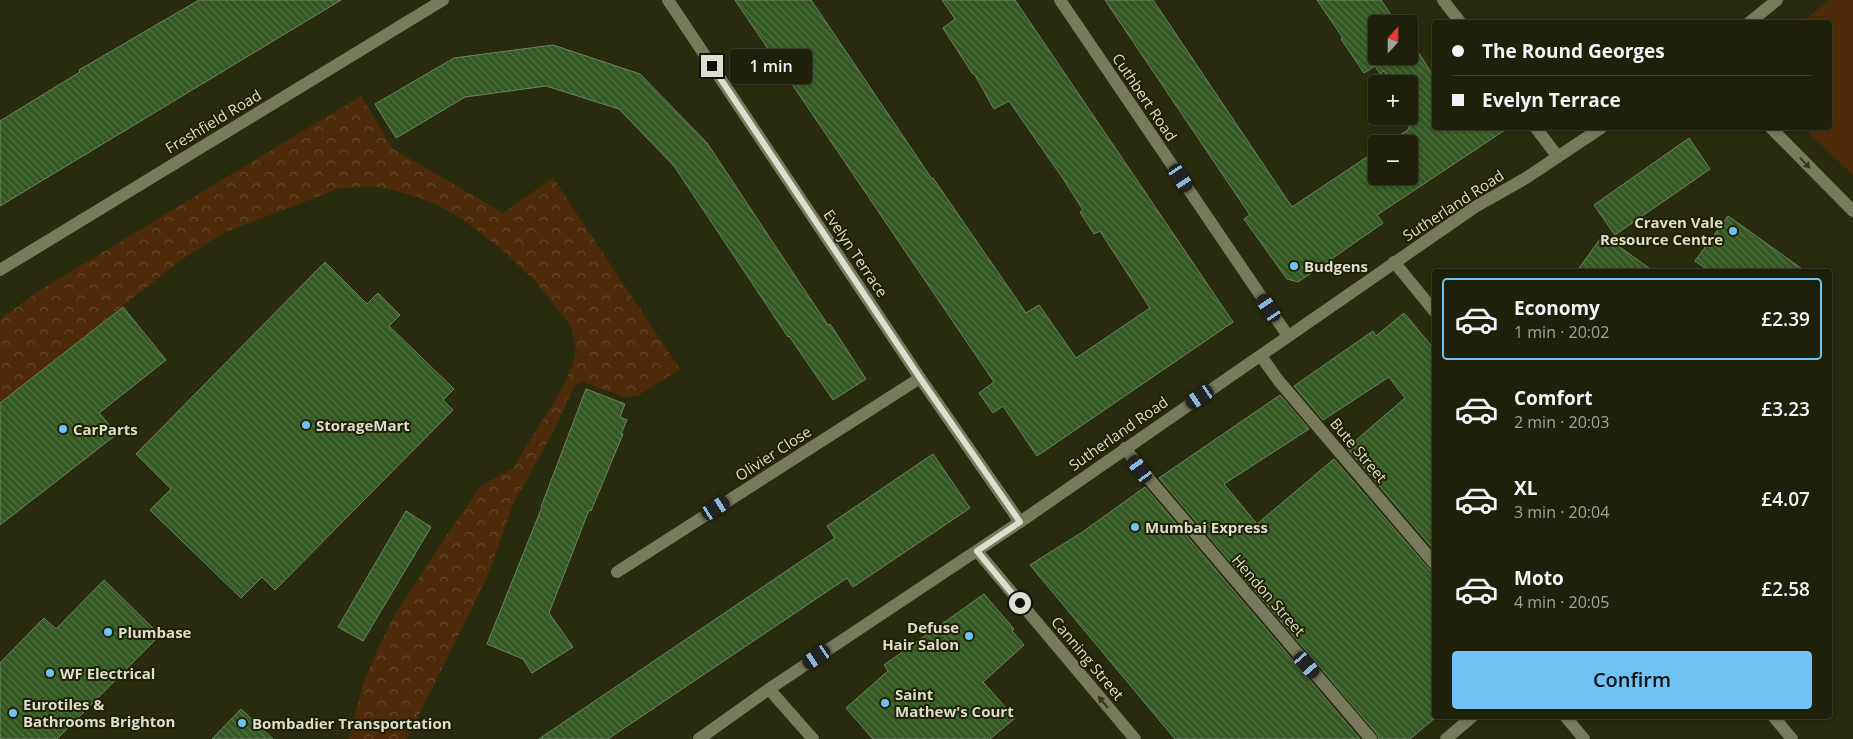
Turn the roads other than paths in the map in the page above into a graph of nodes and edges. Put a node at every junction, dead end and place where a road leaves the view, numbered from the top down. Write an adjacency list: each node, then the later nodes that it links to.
1 (443, 0): 14 (street, Freshfield Road)
2 (668, 0): 18 (street, Evelyn Terrace)
3 (1060, 0): 16 (street, Cuthbert Road)
4 (1443, 0): 6 (street)
5 (1777, 0): 7 (street)
6 (1458, 20)
7 (1752, 20)
8 (1538, 130): 11 (street)
9 (1598, 130): 11 (street, Sutherland Road)
10 (1774, 130): 12 (street, one-way to 12)
11 (1558, 157): 13 (street, Sutherland Road)
12 (1853, 211)
13 (1394, 262): 15 (street); 16 (street, Sutherland Road)
14 (0, 270)
15 (1432, 308)
16 (1288, 336): 17 (street, Sutherland Road)
17 (1261, 356): 19 (street, Sutherland Road); 22 (street, Bute Street)
18 (920, 378): 20 (street, Evelyn Terrace); 23 (street, Olivier Close)
19 (1125, 448): 20 (street, Sutherland Road); 31 (street, Hendon Street)
20 (1020, 522): 21 (street, Sutherland Road)
21 (977, 551): 24 (street, Sutherland Road); 30 (street, Canning Street, one-way to 21)
22 (1432, 560)
23 (618, 572)
24 (769, 689): 28 (street, Sutherland Road); 29 (street)
25 (1470, 719): 32 (street)
26 (1567, 719): 33 (street)
27 (1775, 719): 34 (street)
28 (699, 739)
29 (813, 739)
30 (1134, 739)
31 (1370, 739)
32 (1446, 739)
33 (1584, 739)
34 (1792, 739)

